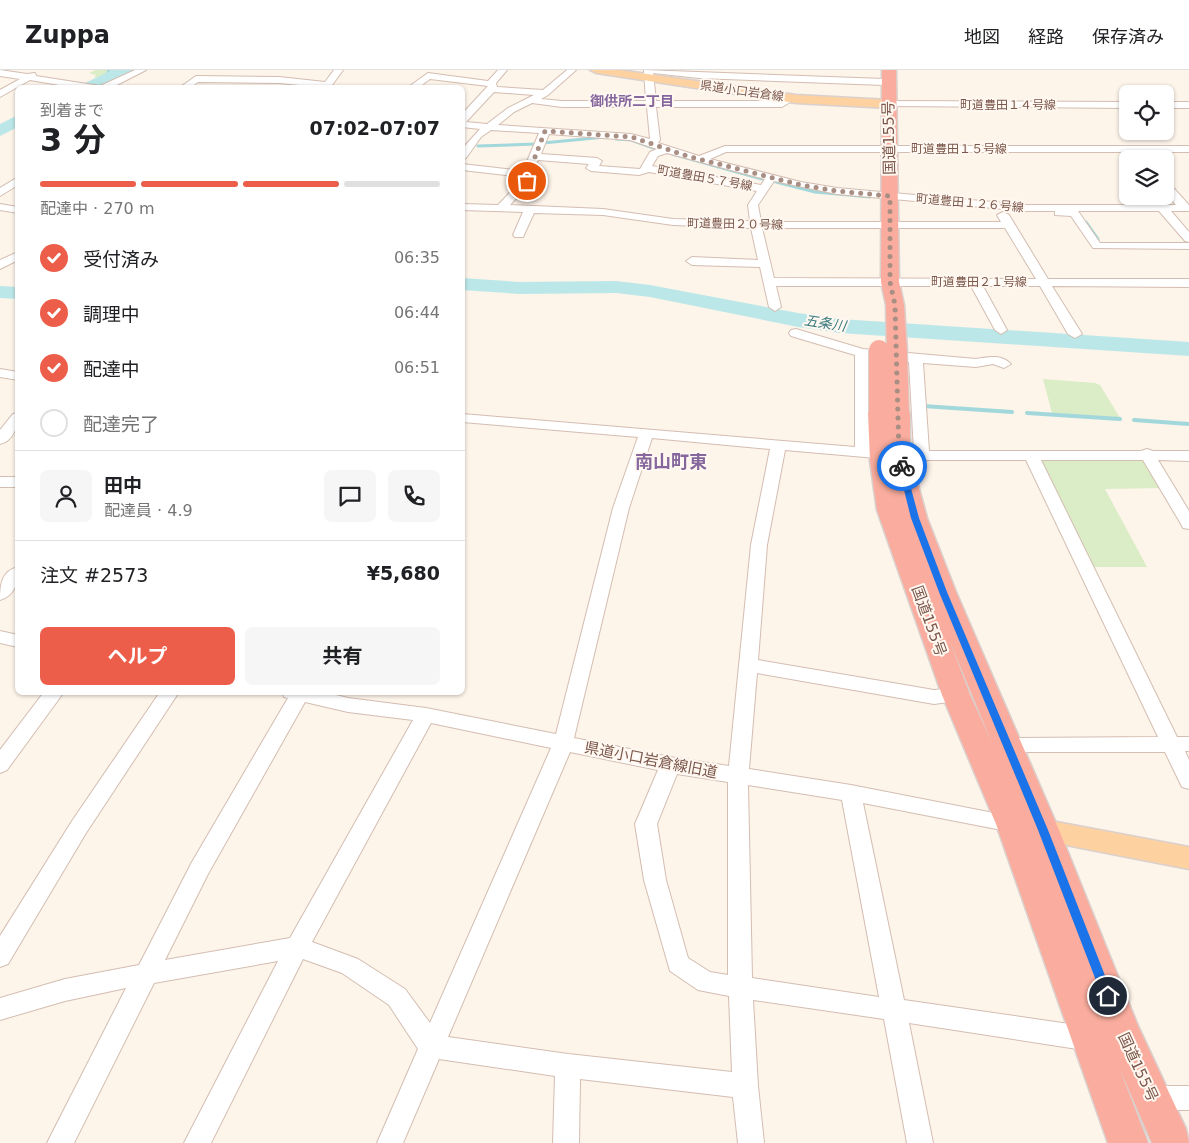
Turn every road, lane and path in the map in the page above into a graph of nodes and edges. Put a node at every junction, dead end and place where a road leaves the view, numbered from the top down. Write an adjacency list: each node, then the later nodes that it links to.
1 (39, 70): 12 (street)
2 (142, 70): 15 (street)
3 (339, 70): 19 (street)
4 (503, 70): 21 (street)
5 (572, 70): 22 (street)
6 (596, 70): 8 (main road, 県道小口岩倉線)
7 (704, 70): 11 (street)
8 (649, 72): 11 (street); 24 (main road, 県道小口岩倉線); 26 (street)
9 (0, 73): 12 (street)
10 (886, 74): 11 (street); 27 (highway, 国道155号)
11 (783, 75)
12 (29, 76): 14 (street); 23 (street)
13 (246, 80): 16 (street); 17 (street); 18 (street)
14 (88, 85)
15 (107, 85)
16 (187, 85)
17 (240, 85)
18 (318, 85)
19 (327, 85)
20 (415, 85): 21 (street)
21 (491, 86): 22 (street); 31 (street)
22 (545, 93): 25 (street)
23 (0, 94)
24 (790, 99): 26 (street); 27 (main road, 県道小口岩倉線)
25 (531, 100): 26 (street); 33 (street)
26 (651, 104): 35 (street)
27 (887, 104): 28 (street, 町道豊田１４号線); 37 (highway, 国道155号)
28 (1119, 105)
29 (1174, 105): 30 (street)
30 (1189, 105)
31 (465, 118)
32 (465, 123): 33 (street, 町道豊田１２６号線)
33 (488, 127): 34 (street, 町道豊田１２６号線); 40 (street)
34 (545, 131): 35 (street, 町道豊田１２６号線); 41 (street)
35 (651, 143): 36 (street, 町道豊田１２６号線)
36 (667, 149): 42 (street, 町道豊田１２６号線); 44 (street)
37 (886, 149): 38 (street, 町道豊田１５号線); 42 (street, 町道豊田１５号線); 51 (highway, 国道155号)
38 (1134, 149): 39 (street, 町道豊田１５号線)
39 (1188, 150)
40 (465, 152)
41 (535, 157): 44 (street, 町道豊田５７号線); 45 (street)
42 (700, 159): 46 (street, 町道豊田１２６号線)
43 (465, 167): 45 (street)
44 (645, 168): 48 (street, 町道豊田５７号線)
45 (526, 174): 54 (street)
46 (772, 178): 48 (street); 51 (street, 町道豊田１２６号線)
47 (15, 182): 49 (street)
48 (764, 189): 63 (street)
49 (0, 193)
50 (1174, 194): 57 (street)
51 (886, 195): 59 (street, 町道豊田１２６号線); 61 (highway, 国道155号)
52 (0, 207): 60 (street)
53 (465, 207): 54 (street, 町道豊田２０号線)
54 (501, 208): 58 (street, 町道豊田２０号線)
55 (1078, 208): 56 (street, 町道豊田１２６号線); 59 (street, 町道豊田１２６号線); 65 (street)
56 (1162, 208): 57 (street, 町道豊田１２６号線); 65 (street)
57 (1187, 208)
58 (530, 209): 63 (street, 町道豊田２０号線); 64 (street)
59 (1000, 209): 62 (street); 65 (street)
60 (15, 210)
61 (886, 225): 62 (street, 町道豊田２０号線); 63 (street, 町道豊田２０号線); 71 (highway, 国道155号)
62 (1009, 225): 73 (street)
63 (756, 226): 68 (street)
64 (519, 235)
65 (1189, 242)
66 (15, 257): 69 (street)
67 (692, 261): 68 (street)
68 (765, 264): 70 (street)
69 (0, 265)
70 (769, 282): 71 (street, 町道豊田２１号線); 75 (street)
71 (885, 282): 72 (street, 町道豊田２１号線); 80 (highway, 国道155号)
72 (975, 282): 73 (street, 町道豊田２１号線); 76 (street)
73 (1044, 283): 74 (street, 町道豊田２１号線); 78 (street)
74 (1189, 283)
75 (775, 307)
76 (1001, 330)
77 (796, 333): 80 (street)
78 (1075, 334)
79 (990, 348): 80 (street)
80 (888, 350): 81 (street); 89 (street); 89 (street); 89 (highway, 国道155号, bridge)
81 (1004, 364)
82 (0, 373): 83 (street)
83 (15, 376)
84 (465, 418): 86 (street)
85 (15, 421): 87 (street)
86 (646, 434): 88 (street); 107 (street)
87 (0, 440)
88 (778, 444): 89 (street); 100 (street)
89 (891, 454): 91 (street); 105 (highway, 国道155号); 109 (highway, 国道155号)
90 (1147, 454): 91 (street); 92 (street); 95 (street)
91 (1031, 455): 108 (street)
92 (1189, 456)
93 (0, 482): 94 (street)
94 (15, 482)
95 (1189, 524)
96 (15, 576): 97 (street)
97 (0, 594)
98 (0, 637): 99 (street)
99 (15, 640)
100 (749, 665): 105 (street); 112 (street)
101 (53, 695): 111 (street)
102 (168, 695): 118 (street)
103 (297, 695): 119 (street)
104 (306, 695): 106 (street, 県道小口岩倉線旧道)
105 (956, 695): 115 (highway, 国道155号)
106 (426, 716): 107 (street, 県道小口岩倉線旧道); 117 (street)
107 (563, 744): 110 (street, 県道小口岩倉線旧道); 124 (street)
108 (1180, 744): 109 (street); 113 (street)
109 (1008, 746): 115 (highway, 国道155号)
110 (670, 764): 112 (street, 県道小口岩倉線旧道); 120 (street)
111 (0, 766)
112 (738, 776): 114 (street, 県道小口岩倉線旧道); 120 (street)
113 (1189, 781)
114 (850, 793): 115 (street, 県道小口岩倉線旧道); 122 (street)
115 (1028, 827): 116 (main road); 123 (highway, 国道155号); 127 (highway, 国道155号)
116 (1189, 858)
117 (297, 947): 119 (street); 124 (street); 130 (street)
118 (0, 957)
119 (145, 974): 121 (street); 129 (street)
120 (740, 987): 122 (street); 126 (street)
121 (0, 1009)
122 (895, 1009): 123 (street); 134 (street)
123 (1090, 1039): 135 (highway, 国道155号)
124 (432, 1046): 125 (street); 131 (street)
125 (568, 1066): 126 (street); 132 (street)
126 (745, 1086): 133 (street)
127 (1153, 1098): 128 (street); 136 (highway, 国道155号)
128 (1189, 1098)
129 (60, 1143)
130 (197, 1143)
131 (390, 1143)
132 (566, 1143)
133 (751, 1143)
134 (920, 1143)
135 (1128, 1143)
136 (1172, 1143)

